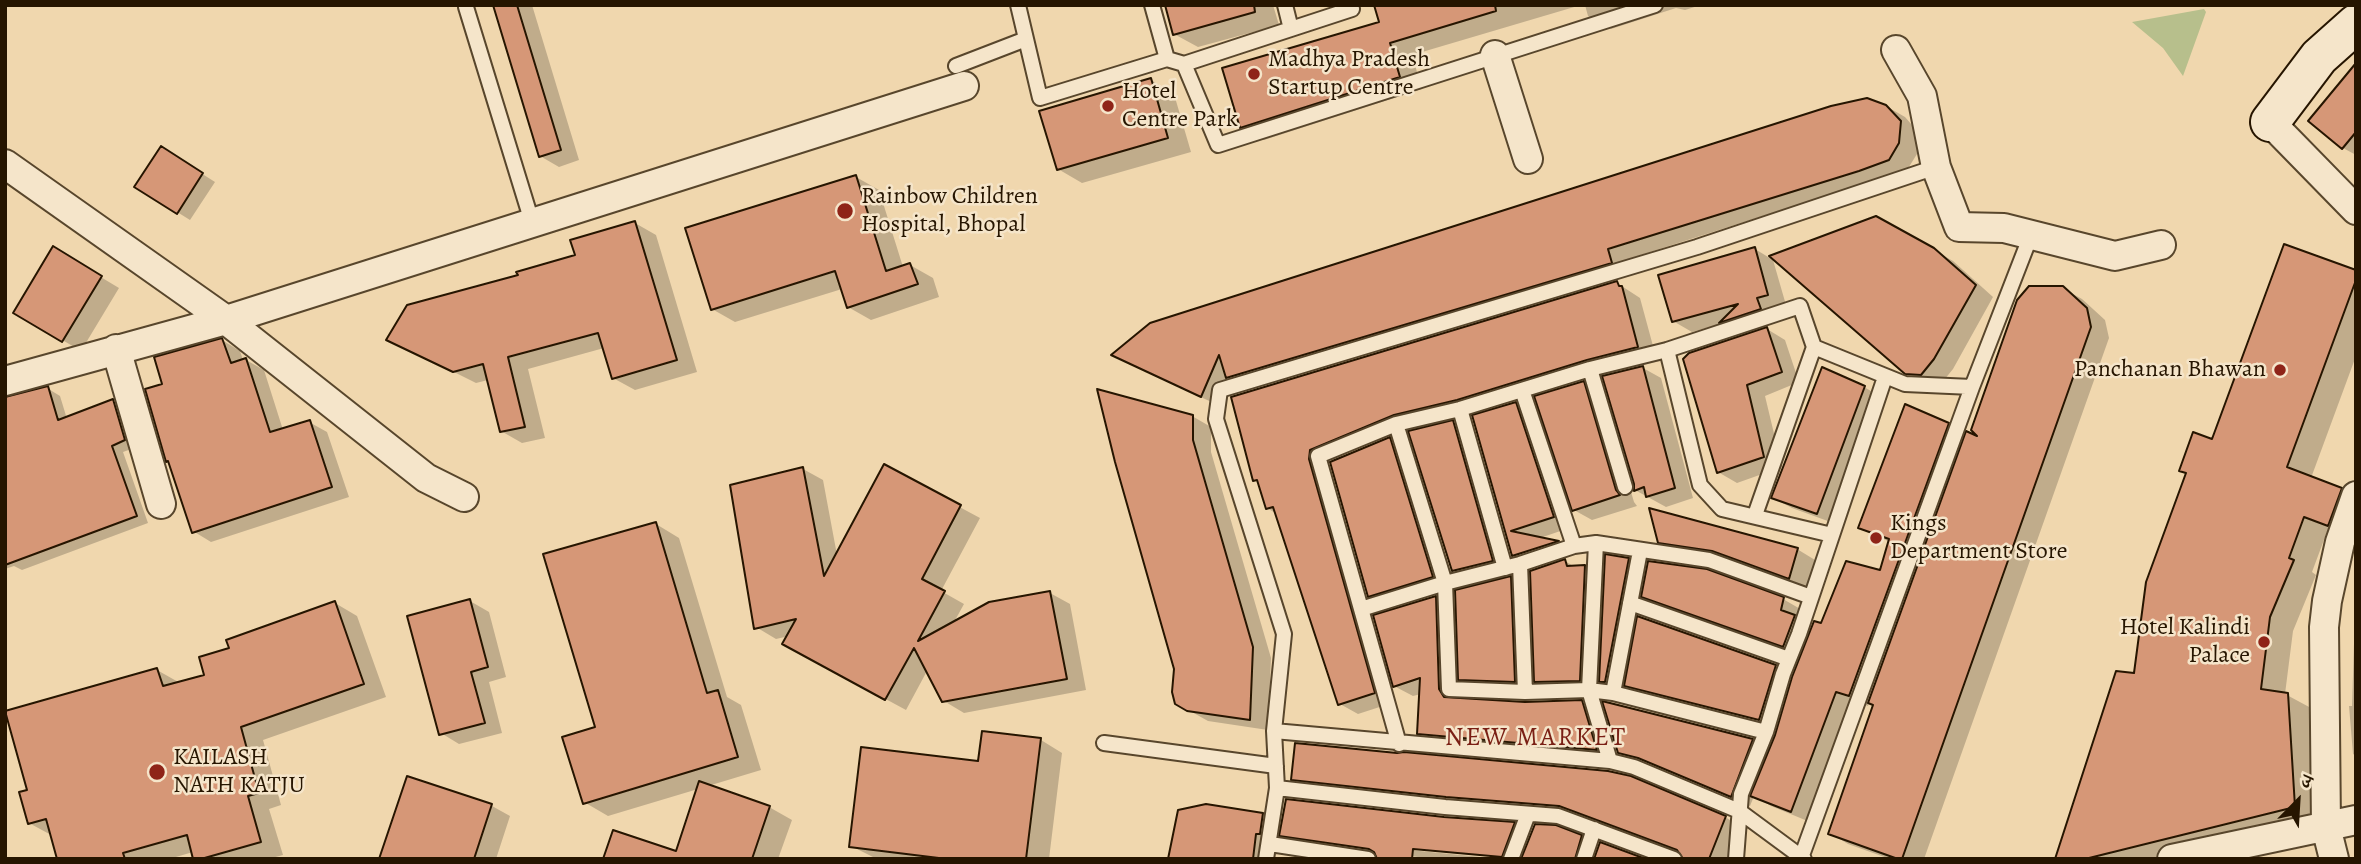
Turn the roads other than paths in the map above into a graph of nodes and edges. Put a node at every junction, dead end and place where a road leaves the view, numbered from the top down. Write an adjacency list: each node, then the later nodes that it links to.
1 (1018, 5): 9 (lane)
2 (1152, 5): 12 (lane)
3 (1285, 5): 8 (lane)
4 (1351, 5): 8 (lane)
5 (1655, 5): 11 (lane)
6 (466, 7): 20 (lane)
7 (2356, 24): 15 (main road)
8 (1291, 29): 13 (lane)
9 (1026, 39): 12 (lane); 14 (lane)
10 (1896, 50): 18 (street)
11 (1495, 55): 13 (lane); 16 (street)
12 (1167, 59): 13 (lane)
13 (1184, 64)
14 (960, 76): 20 (street)
15 (2270, 122): 19 (street)
16 (1528, 159)
17 (5, 164): 23 (street)
18 (1936, 167): 21 (street); 53 (lane)
19 (2356, 210)
20 (532, 222): 23 (street)
21 (2031, 235): 22 (street); 30 (lane)
22 (2161, 245)
23 (226, 320): 25 (street); 36 (street)
24 (1814, 346): 26 (lane); 28 (lane); 38 (lane)
25 (116, 349): 29 (street); 37 (street)
26 (1667, 351): 27 (lane); 38 (lane)
27 (1590, 369): 31 (lane); 34 (lane)
28 (1885, 377): 30 (lane); 39 (lane)
29 (5, 381)
30 (1972, 387): 66 (lane)
31 (1522, 390): 32 (lane); 41 (lane)
32 (1460, 410): 33 (lane); 44 (lane)
33 (1396, 424): 45 (lane); 48 (lane)
34 (1625, 487)
35 (2356, 496): 63 (street)
36 (464, 497)
37 (161, 504)
38 (1755, 516): 39 (lane)
39 (1832, 535): 46 (lane)
40 (1596, 542): 41 (lane); 42 (lane); 50 (lane)
41 (1574, 546): 43 (lane)
42 (1640, 551): 46 (lane); 47 (lane)
43 (1520, 564): 44 (lane); 51 (lane)
44 (1505, 568): 45 (lane)
45 (1445, 583): 48 (lane); 51 (lane)
46 (1811, 597): 49 (lane)
47 (1630, 603): 49 (lane); 52 (lane)
48 (1361, 610): 56 (lane)
49 (1789, 659): 54 (lane)
50 (1589, 690): 51 (lane); 52 (lane); 57 (lane)
51 (1525, 692)
52 (1613, 692): 54 (lane)
53 (1274, 732): 56 (lane); 58 (lane)
54 (1766, 732): 60 (lane)
55 (1104, 743): 58 (lane)
56 (1399, 744): 57 (lane)
57 (1610, 761): 60 (lane)
58 (1276, 766): 59 (lane)
59 (1277, 788): 61 (lane); 65 (lane)
60 (1739, 811): 66 (lane); 72 (lane)
61 (1528, 814): 64 (lane); 69 (lane)
62 (2356, 820): 63 (street)
63 (2326, 827): 73 (street); 74 (street)
64 (1594, 829): 70 (lane); 71 (lane)
65 (1270, 844): 67 (lane); 68 (lane)
66 (1802, 858)
67 (1266, 859)
68 (1368, 859)
69 (1511, 859)
70 (1584, 859)
71 (1674, 859)
72 (1736, 859)
73 (2172, 859)
74 (2334, 859)

